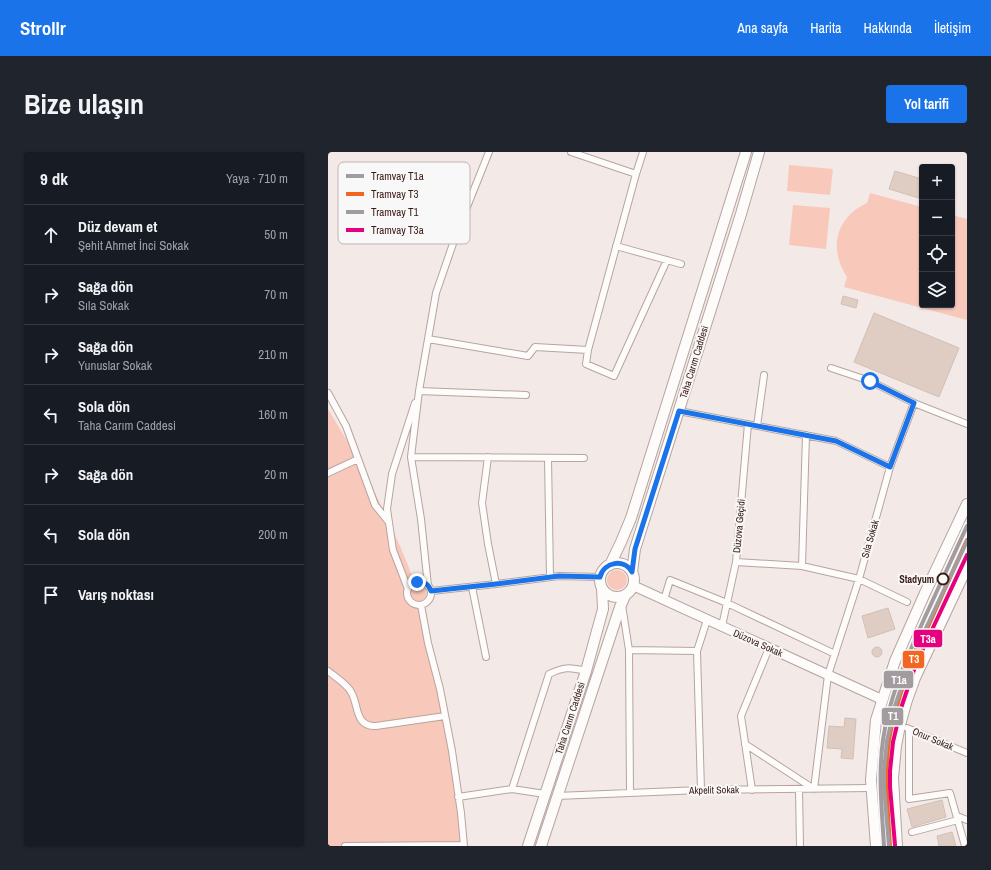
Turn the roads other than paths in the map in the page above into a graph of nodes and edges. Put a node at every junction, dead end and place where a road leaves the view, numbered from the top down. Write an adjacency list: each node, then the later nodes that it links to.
1 (489, 152): 7 (street)
2 (571, 152): 6 (street)
3 (643, 152): 6 (street)
4 (746, 152): 35 (main road, Taha Carım Caddesi)
5 (759, 152): 20 (main road, Taha Carım Caddesi)
6 (636, 174): 9 (street)
7 (470, 200)
8 (453, 244): 12 (street)
9 (616, 246): 10 (street); 13 (street)
10 (667, 260): 11 (street); 13 (street)
11 (681, 264)
12 (428, 339): 13 (street); 16 (street)
13 (588, 350)
14 (831, 368): 19 (street)
15 (764, 375): 23 (street)
16 (419, 390): 18 (street); 25 (street); 33 (street)
17 (328, 393): 29 (street)
18 (526, 395)
19 (914, 403): 22 (street); 30 (street, Sıla Sokak)
20 (679, 411): 21 (street); 38 (main road, Taha Carım Caddesi)
21 (748, 424): 23 (street); 34 (street, Düzova Geçidi)
22 (967, 424)
23 (757, 426): 24 (street)
24 (806, 435): 30 (street); 36 (street)
25 (412, 457): 26 (street); 45 (street)
26 (488, 457): 27 (street); 42 (street)
27 (548, 458): 28 (street); 39 (street)
28 (584, 458)
29 (358, 459): 31 (street); 33 (street)
30 (890, 467): 40 (street, Sıla Sokak)
31 (328, 473)
32 (967, 504): 62 (main road)
33 (389, 522): 46 (street)
34 (736, 562): 36 (street); 50 (street, Düzova Geçidi)
35 (610, 565): 38 (main road); 41 (main road)
36 (802, 566): 40 (street)
37 (967, 567): 64 (main road)
38 (632, 572): 43 (main road)
39 (550, 577): 41 (street); 42 (street)
40 (859, 578): 49 (street); 57 (street, Sıla Sokak)
41 (601, 583): 47 (main road); 60 (main road, Taha Carım Caddesi)
42 (496, 584): 44 (street)
43 (634, 586): 47 (main road); 48 (street, Düzova Sokak)
44 (472, 587): 45 (street); 58 (street)
45 (429, 588): 46 (street); 51 (street)
46 (408, 589): 51 (street)
47 (623, 599): 55 (street); 75 (main road, Taha Carım Caddesi)
48 (664, 600): 50 (street); 52 (street, Düzova Sokak)
49 (907, 602)
50 (727, 603): 53 (street, Düzova Geçidi); 57 (street)
51 (421, 605): 63 (street)
52 (707, 620): 53 (street, Düzova Sokak); 56 (street)
53 (722, 626): 54 (street, Düzova Sokak)
54 (769, 648): 61 (street, Düzova Sokak); 65 (street)
55 (629, 650): 56 (street); 73 (street)
56 (697, 651): 71 (street)
57 (835, 654): 61 (street, Sıla Sokak)
58 (486, 657)
59 (328, 671): 63 (street)
60 (586, 671): 70 (street); 74 (main road, Taha Carım Caddesi)
61 (828, 675): 62 (street, Düzova Sokak); 69 (street, Sıla Sokak)
62 (883, 700): 67 (main road)
63 (445, 716): 76 (street)
64 (904, 727): 66 (street, Onur Sokak); 77 (street); 86 (main road)
65 (745, 744): 69 (street); 72 (street)
66 (967, 753)
67 (871, 788): 69 (street, Akpelit Sokak); 85 (main road)
68 (799, 789): 69 (street, Akpelit Sokak); 72 (street, Akpelit Sokak); 84 (street)
69 (814, 789)
70 (512, 790): 74 (street); 76 (street)
71 (701, 790): 72 (street, Akpelit Sokak); 73 (street, Akpelit Sokak)
72 (752, 790)
73 (630, 793): 75 (street, Akpelit Sokak)
74 (545, 794): 82 (main road, Taha Carım Caddesi)
75 (557, 796): 83 (main road, Taha Carım Caddesi)
76 (458, 797): 80 (street)
77 (957, 818): 78 (street); 79 (street); 87 (street)
78 (967, 820)
79 (912, 832)
80 (464, 845): 81 (street)
81 (345, 846)
82 (528, 846)
83 (541, 846)
84 (800, 846)
85 (876, 846)
86 (897, 846)
87 (965, 846)

